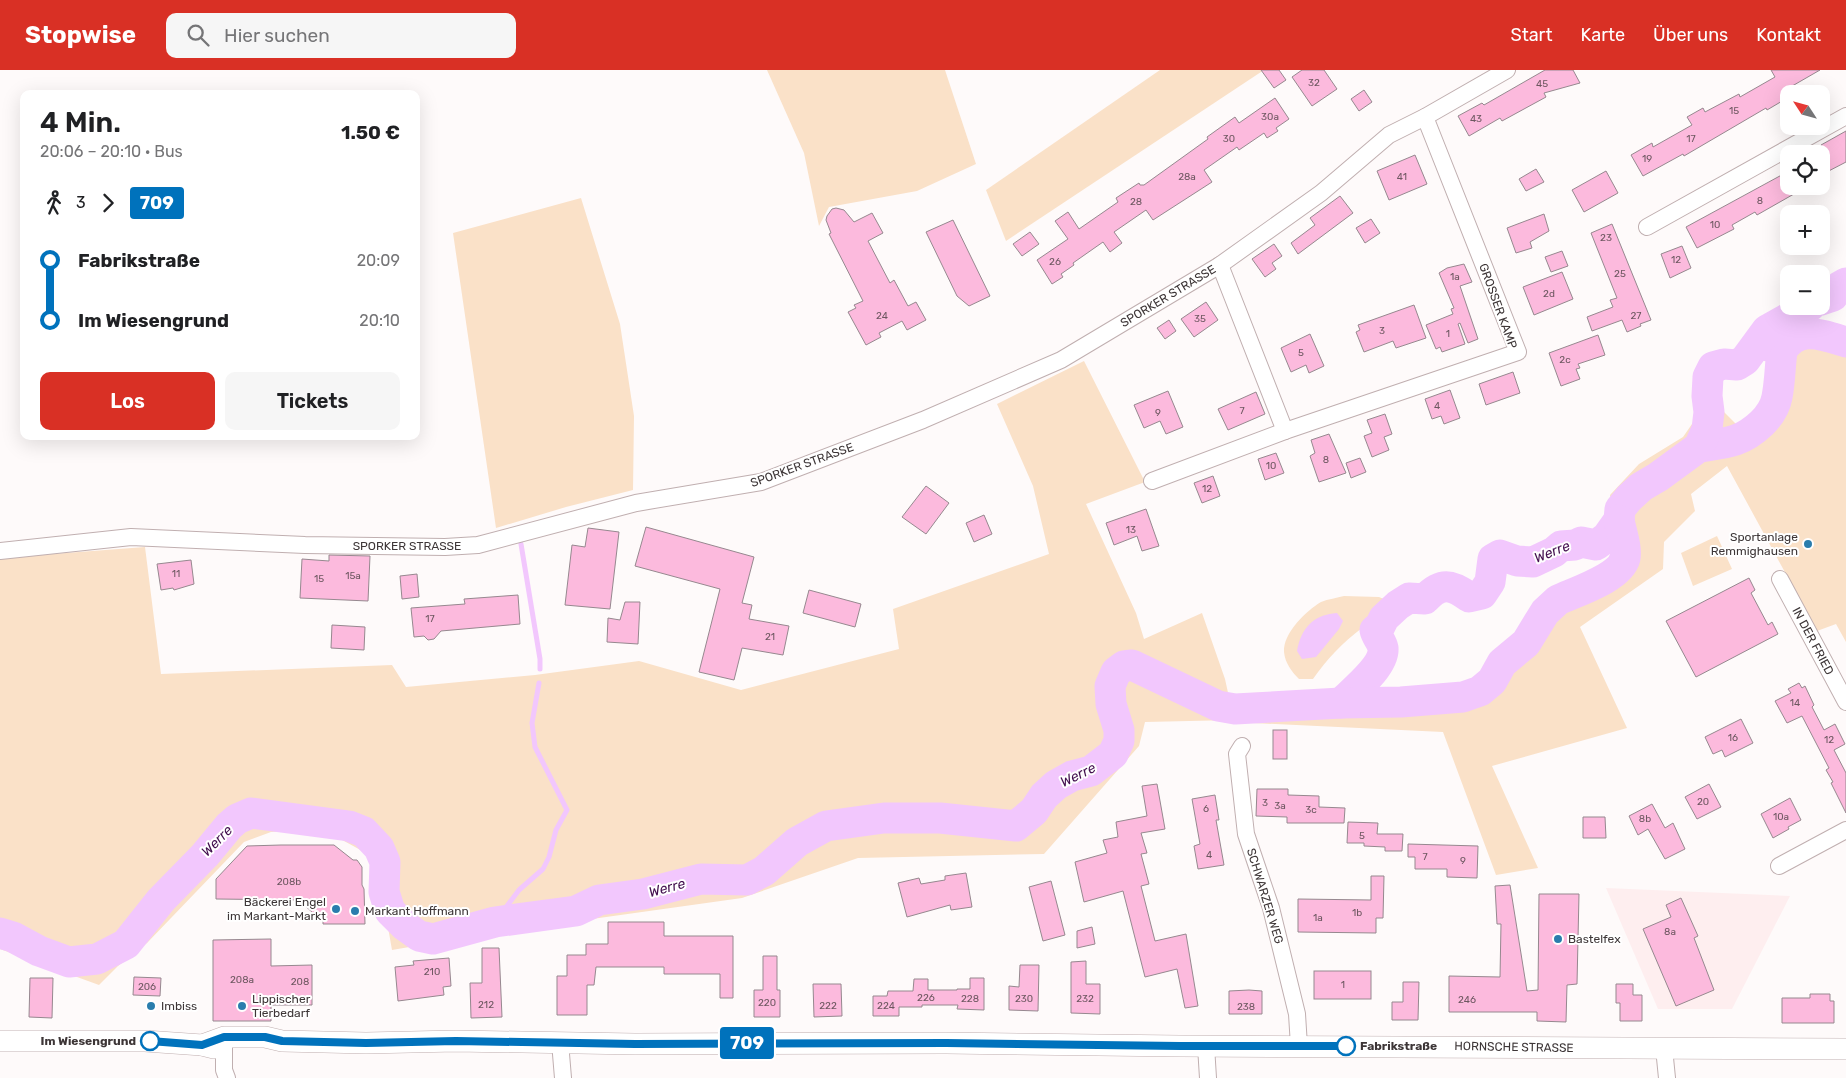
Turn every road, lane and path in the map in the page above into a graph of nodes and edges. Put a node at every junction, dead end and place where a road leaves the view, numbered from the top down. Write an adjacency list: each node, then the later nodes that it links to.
1 (1507, 70): 3 (street, SPORKER STRASSE)
2 (1846, 116): 4 (street)
3 (1425, 117): 5 (street, SPORKER STRASSE); 6 (street, GROSSER KAMP)
4 (1647, 227)
5 (1220, 265): 6 (street); 8 (street, SPORKER STRASSE)
6 (1285, 431): 7 (street, GROSSER KAMP)
7 (1152, 481)
8 (0, 550)
9 (1780, 579): 10 (street, IN DER FRIED)
10 (1846, 702)
11 (1242, 746): 18 (street, SCHWARZER WEG)
12 (1846, 830): 13 (street)
13 (1779, 866)
14 (0, 1041): 16 (main road, HORNSCHE STRASSE)
15 (560, 1042): 16 (main road, HORNSCHE STRASSE); 17 (main road, HORNSCHE STRASSE); 22 (street)
16 (224, 1044): 21 (street)
17 (1206, 1046): 18 (main road, HORNSCHE STRASSE); 23 (street)
18 (1299, 1046): 19 (main road, HORNSCHE STRASSE)
19 (1664, 1048): 20 (main road, HORNSCHE STRASSE); 24 (street)
20 (1846, 1049)
21 (227, 1078)
22 (562, 1078)
23 (1208, 1078)
24 (1667, 1078)

